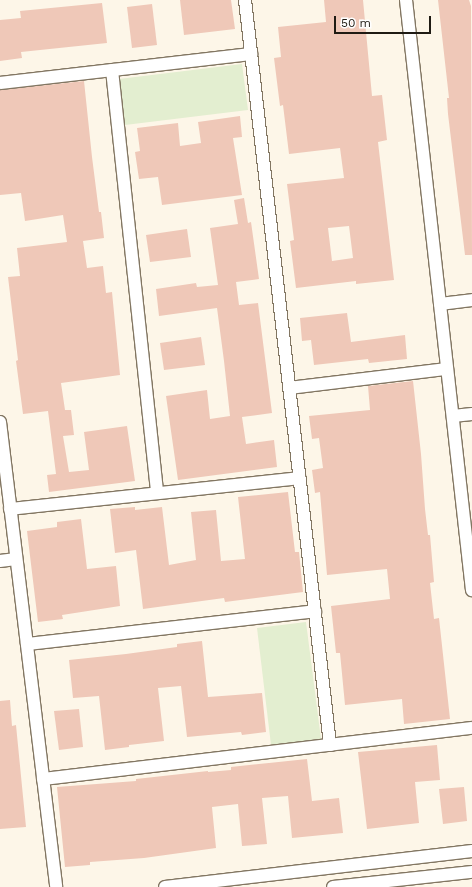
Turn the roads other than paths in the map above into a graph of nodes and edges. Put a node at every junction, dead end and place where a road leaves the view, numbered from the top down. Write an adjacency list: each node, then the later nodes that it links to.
1 (245, 0): 3 (street)
2 (406, 0): 7 (street)
3 (251, 54): 4 (street); 9 (street)
4 (112, 70): 5 (street); 14 (street)
5 (0, 83)
6 (472, 300): 7 (street)
7 (440, 304): 8 (street)
8 (447, 369): 9 (street); 11 (street)
9 (289, 388): 13 (street)
10 (472, 414): 11 (street)
11 (452, 416): 16 (street)
12 (0, 422): 15 (street)
13 (299, 478): 14 (street); 20 (street)
14 (157, 493): 15 (street)
15 (10, 509): 17 (street)
16 (468, 525): 19 (street)
17 (16, 559): 18 (street); 21 (street)
18 (0, 561)
19 (472, 590)
20 (314, 611): 21 (street); 23 (street)
21 (27, 644): 24 (street)
22 (472, 728): 23 (street)
23 (330, 745): 24 (street)
24 (43, 779): 27 (street)
25 (472, 852): 28 (street)
26 (472, 872): 29 (street)
27 (56, 887)
28 (165, 887)
29 (333, 887)

